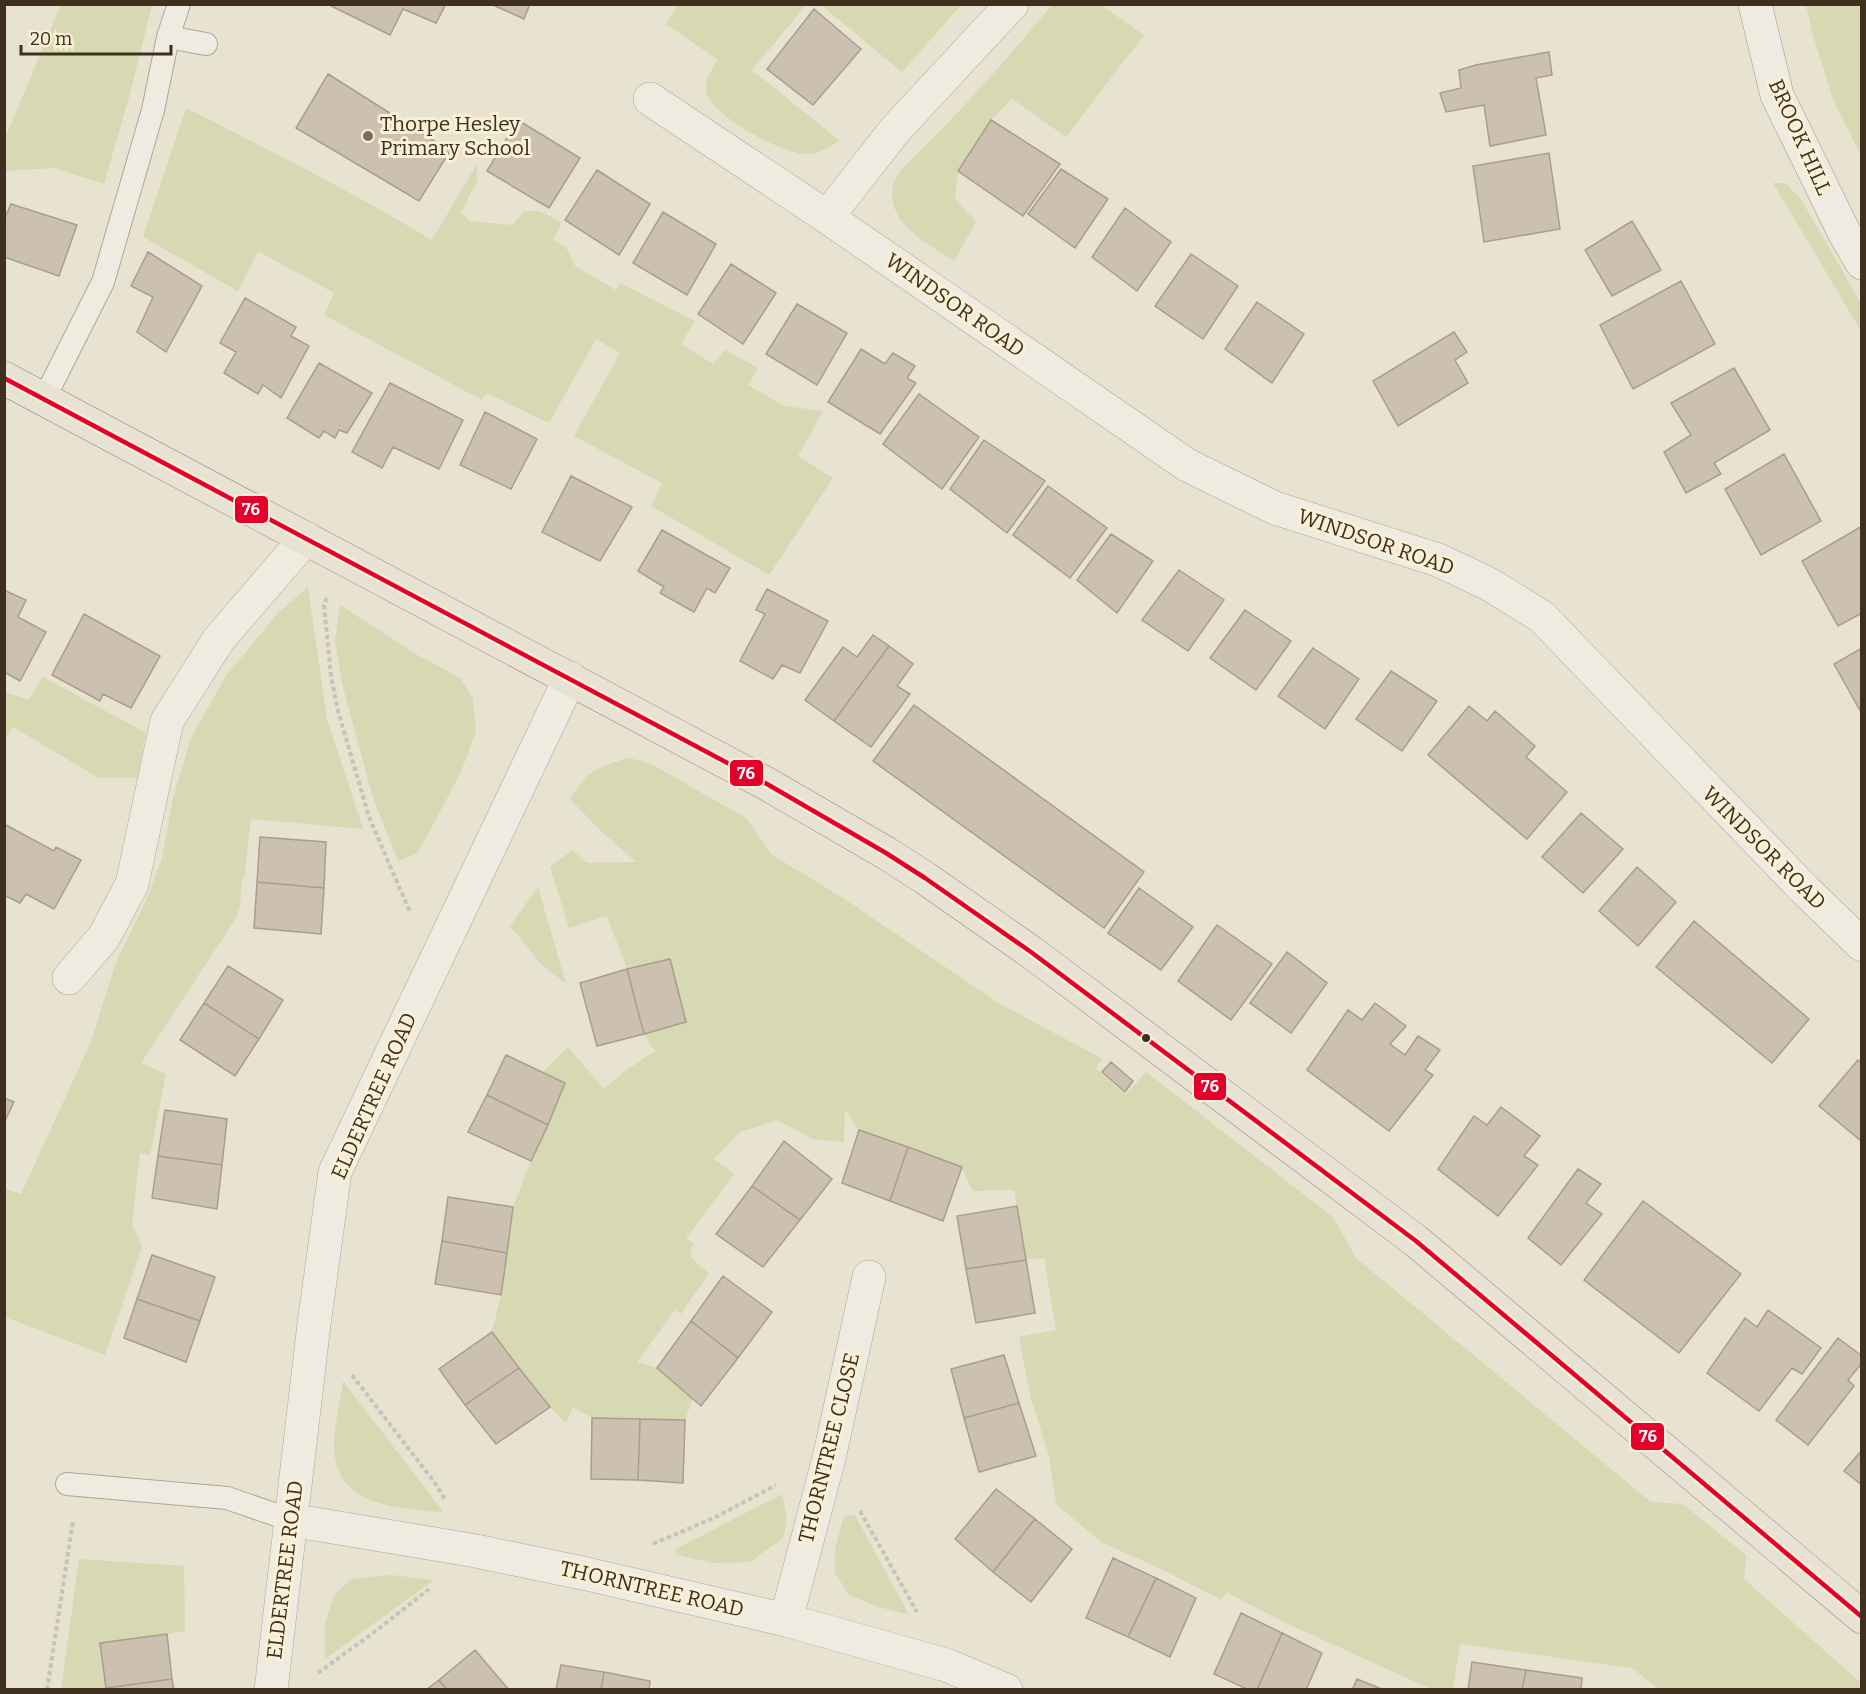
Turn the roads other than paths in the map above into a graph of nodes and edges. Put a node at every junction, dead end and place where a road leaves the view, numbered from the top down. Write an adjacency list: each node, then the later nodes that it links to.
1 (178, 4): 4 (lane)
2 (1012, 4): 7 (street)
3 (1755, 4): 8 (street, BROOK HILL)
4 (168, 37): 5 (lane); 10 (lane)
5 (206, 44)
6 (650, 99): 7 (street, WINDSOR ROAD)
7 (827, 217): 13 (street, WINDSOR ROAD)
8 (1862, 262)
9 (4, 378): 10 (main road)
10 (44, 399): 11 (main road)
11 (306, 538): 12 (main road); 14 (street)
12 (570, 678): 17 (street, ELDERTREE ROAD); 18 (main road)
13 (1862, 945)
14 (69, 978)
15 (869, 1276): 19 (street, THORNTREE CLOSE)
16 (73, 1485): 17 (lane)
17 (291, 1520): 19 (street, THORNTREE ROAD); 20 (street, ELDERTREE ROAD)
18 (1862, 1617)
19 (786, 1620): 21 (street, THORNTREE ROAD)
20 (271, 1689)
21 (1005, 1689)

